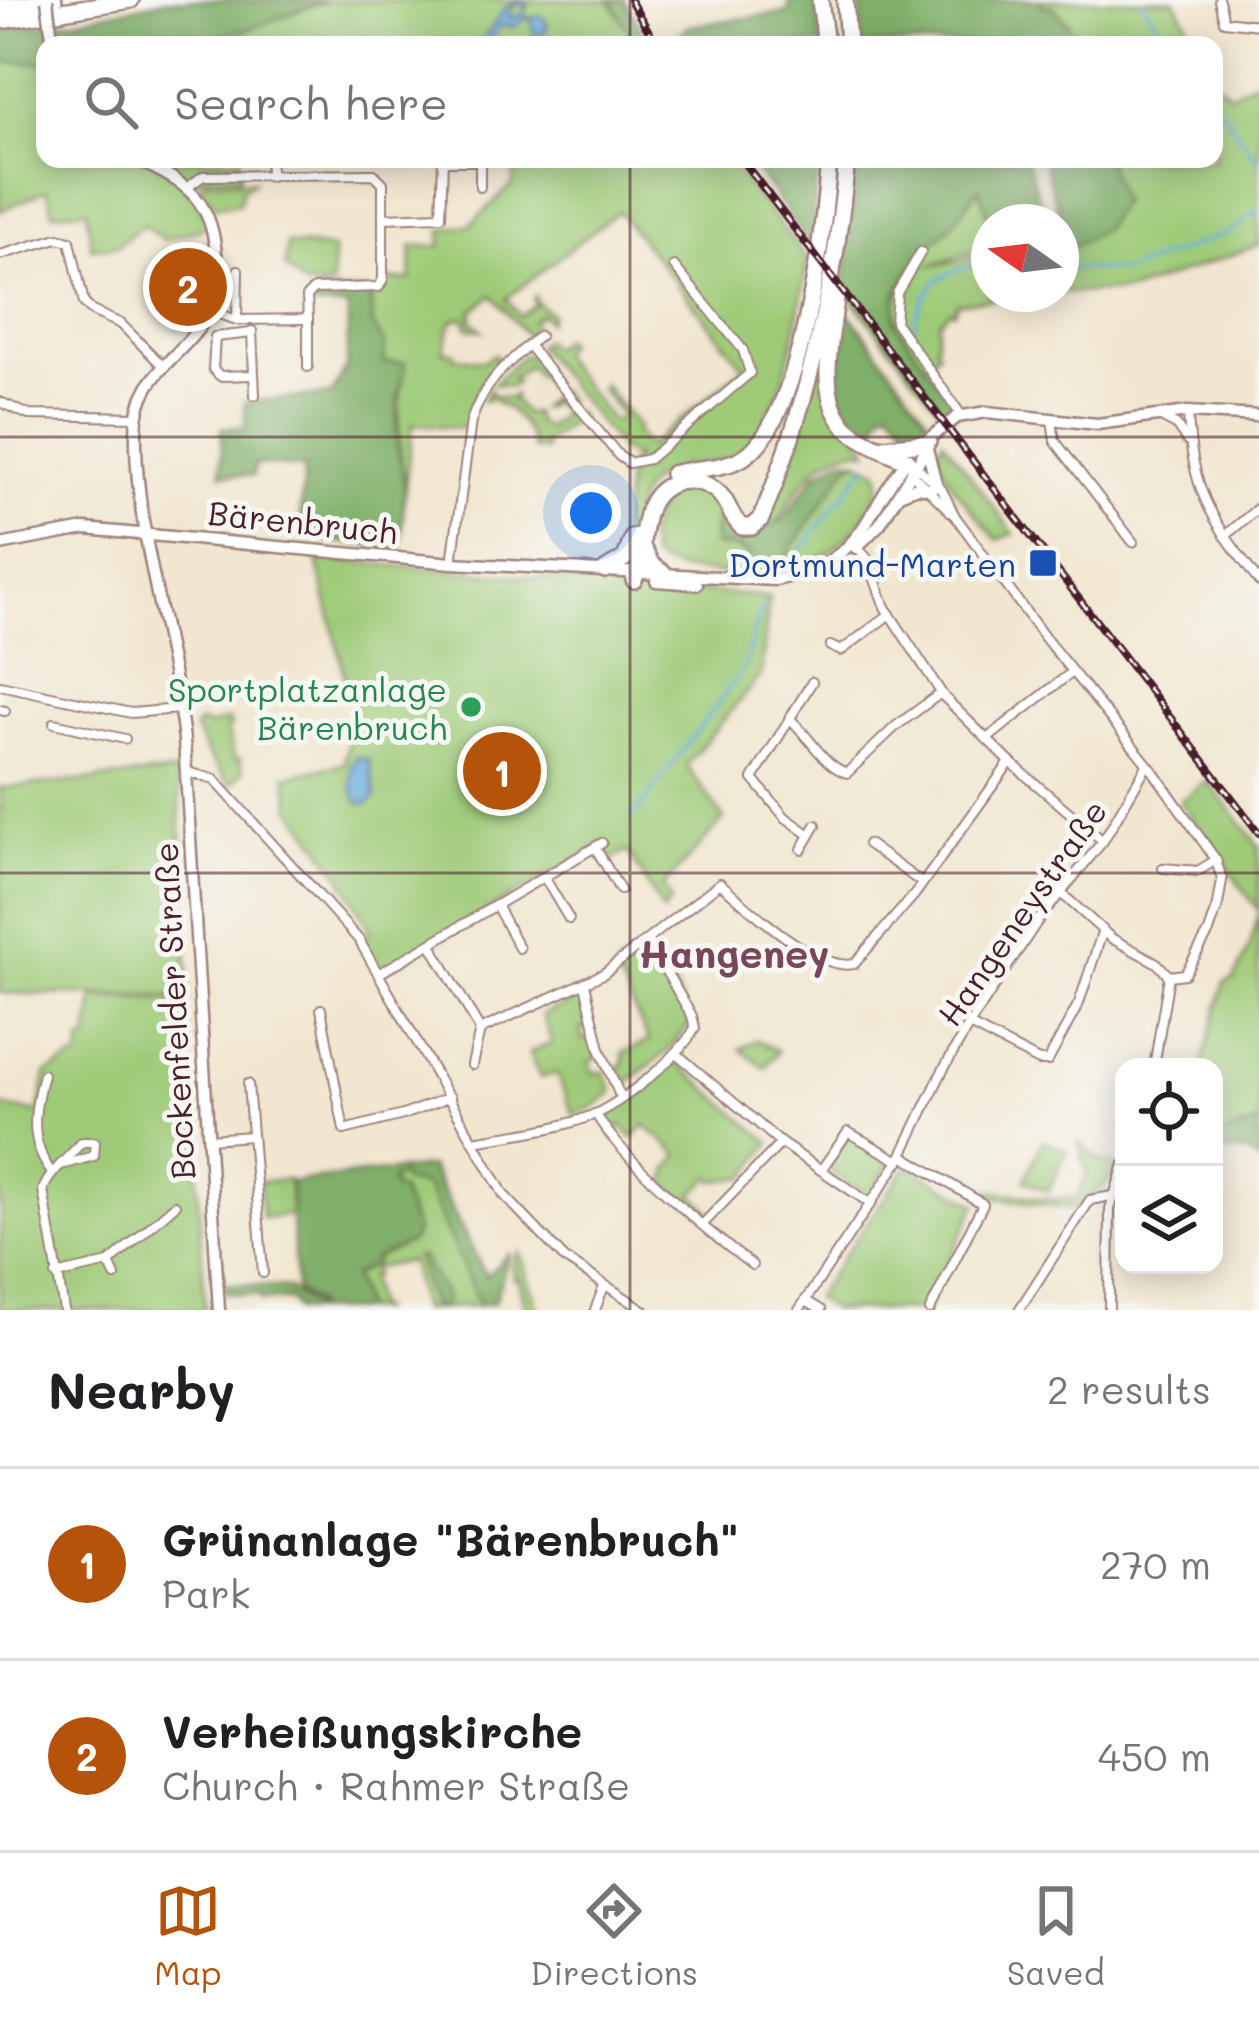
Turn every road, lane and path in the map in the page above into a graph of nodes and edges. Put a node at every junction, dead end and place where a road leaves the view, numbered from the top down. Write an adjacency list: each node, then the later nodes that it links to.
1 (51, 0): 7 (highway); 10 (main road, bridge)
2 (131, 0): 8 (highway)
3 (820, 0): 11 (highway)
4 (831, 0): 12 (highway)
5 (849, 0): 13 (highway)
6 (1219, 0): 9 (street)
7 (0, 7)
8 (0, 21)
9 (1259, 25)
10 (53, 36)
11 (828, 36)
12 (830, 36)
13 (851, 36)
14 (151, 168): 21 (main road)
15 (270, 168): 20 (street)
16 (443, 168): 23 (street)
17 (480, 168): 22 (street)
18 (828, 168): 56 (highway)
19 (846, 168): 26 (highway)
20 (270, 176): 21 (street); 23 (street)
21 (188, 187): 29 (main road)
22 (480, 187)
23 (383, 218): 30 (street)
24 (921, 252): 42 (street)
25 (0, 255): 36 (street)
26 (835, 259): 49 (highway); 56 (highway)
27 (674, 266): 35 (street)
28 (238, 271): 31 (street)
29 (210, 311): 31 (street); 36 (main road)
30 (308, 319): 32 (street); 37 (street)
31 (237, 320): 32 (street)
32 (252, 320): 33 (street)
33 (252, 333): 38 (street); 38 (street)
34 (539, 336): 35 (street)
35 (528, 346): 60 (street)
36 (161, 365): 45 (main road)
37 (308, 367)
38 (253, 375): 39 (street)
39 (255, 395)
40 (0, 403): 45 (street)
41 (1188, 412): 43 (main road); 44 (main road); 48 (street)
42 (962, 416): 46 (main road); 47 (main road, Bärenbruch)
43 (1158, 416): 46 (main road); 48 (street)
44 (1259, 416)
45 (137, 417): 54 (main road, Bockenfelder Straße)
46 (1052, 420): 57 (street)
47 (928, 441): 49 (highway); 50 (main road, Bärenbruch); 51 (main road)
48 (1190, 446): 55 (street)
49 (881, 447): 50 (highway)
50 (910, 466): 51 (street); 52 (main road, Bärenbruch); 62 (main road, Bärenbruch)
51 (933, 486): 52 (main road); 67 (street)
52 (896, 496): 59 (main road, Bärenbruch)
53 (1259, 507): 55 (street)
54 (148, 533): 58 (main road, Bärenbruch); 60 (main road, Bärenbruch); 71 (main road, Bockenfelder Straße)
55 (1225, 536): 64 (street)
56 (637, 542): 61 (highway); 62 (highway); 63 (highway)
57 (1133, 542)
58 (0, 545)
59 (857, 547): 63 (main road, Bärenbruch); 65 (street)
60 (452, 563): 61 (main road, Bärenbruch); 63 (main road, Bärenbruch)
61 (605, 570): 63 (main road, Bärenbruch)
62 (666, 574): 63 (main road, Bärenbruch)
63 (634, 575)
64 (1259, 582)
65 (890, 614): 66 (street); 70 (street)
66 (830, 646)
67 (1072, 672): 74 (street); 77 (street)
68 (811, 681): 72 (street)
69 (0, 685): 71 (street)
70 (941, 693): 72 (street); 74 (street)
71 (180, 708): 78 (main road, Bockenfelder Straße)
72 (791, 720): 81 (street)
73 (54, 723): 75 (street)
74 (988, 738): 76 (street)
75 (125, 739)
76 (1010, 762): 79 (street); 85 (street)
77 (1146, 767): 79 (street, Hangeneystraße); 82 (street)
78 (186, 772): 94 (street); 109 (main road, Bockenfelder Straße)
79 (1103, 841): 87 (street, Hangeneystraße)
80 (868, 844): 85 (street)
81 (802, 849)
82 (1216, 860): 83 (street); 95 (street)
83 (1163, 868)
84 (544, 877): 86 (street); 88 (street); 89 (street)
85 (922, 884): 91 (street)
86 (620, 890)
87 (1060, 892): 90 (street); 98 (street, Hangeneystraße)
88 (496, 905): 92 (street); 93 (street)
89 (569, 919)
90 (1103, 930): 95 (street); 98 (street)
91 (648, 941): 96 (street); 100 (street)
92 (431, 944): 94 (street); 99 (street)
93 (520, 948)
94 (380, 973): 106 (street)
95 (1169, 976): 101 (street)
96 (584, 984): 99 (street); 105 (street)
97 (321, 1009): 106 (street)
98 (969, 1025): 112 (street, Hangeneystraße)
99 (480, 1030): 102 (street)
100 (676, 1053): 105 (street); 111 (street)
101 (1155, 1058)
102 (472, 1065)
103 (43, 1073): 116 (street)
104 (248, 1084): 108 (street)
105 (620, 1096): 107 (street)
106 (450, 1097): 110 (street)
107 (596, 1114): 110 (street); 120 (street)
108 (252, 1136): 109 (street); 123 (street)
109 (208, 1139): 129 (main road, Bockenfelder Straße)
110 (474, 1142): 126 (street)
111 (782, 1143): 115 (street); 120 (street)
112 (901, 1158): 115 (street); 118 (street, Hangeneystraße); 134 (street)
113 (65, 1164): 116 (street)
114 (1123, 1166): 117 (street)
115 (820, 1170): 118 (street)
116 (52, 1173): 124 (street)
117 (1112, 1196): 135 (street); 136 (street)
118 (871, 1204): 127 (street, Hangeneystraße)
119 (175, 1205): 121 (street)
120 (702, 1225): 122 (street)
121 (109, 1264): 124 (street); 125 (street)
122 (752, 1264)
123 (263, 1273)
124 (56, 1275): 128 (street)
125 (115, 1276)
126 (604, 1286): 130 (street); 131 (street)
127 (806, 1300): 132 (street, Hangeneystraße); 133 (street)
128 (64, 1310)
129 (219, 1310)
130 (595, 1310)
131 (644, 1310)
132 (800, 1310)
133 (820, 1310)
134 (930, 1310)
135 (1019, 1310)
136 (1109, 1310)

